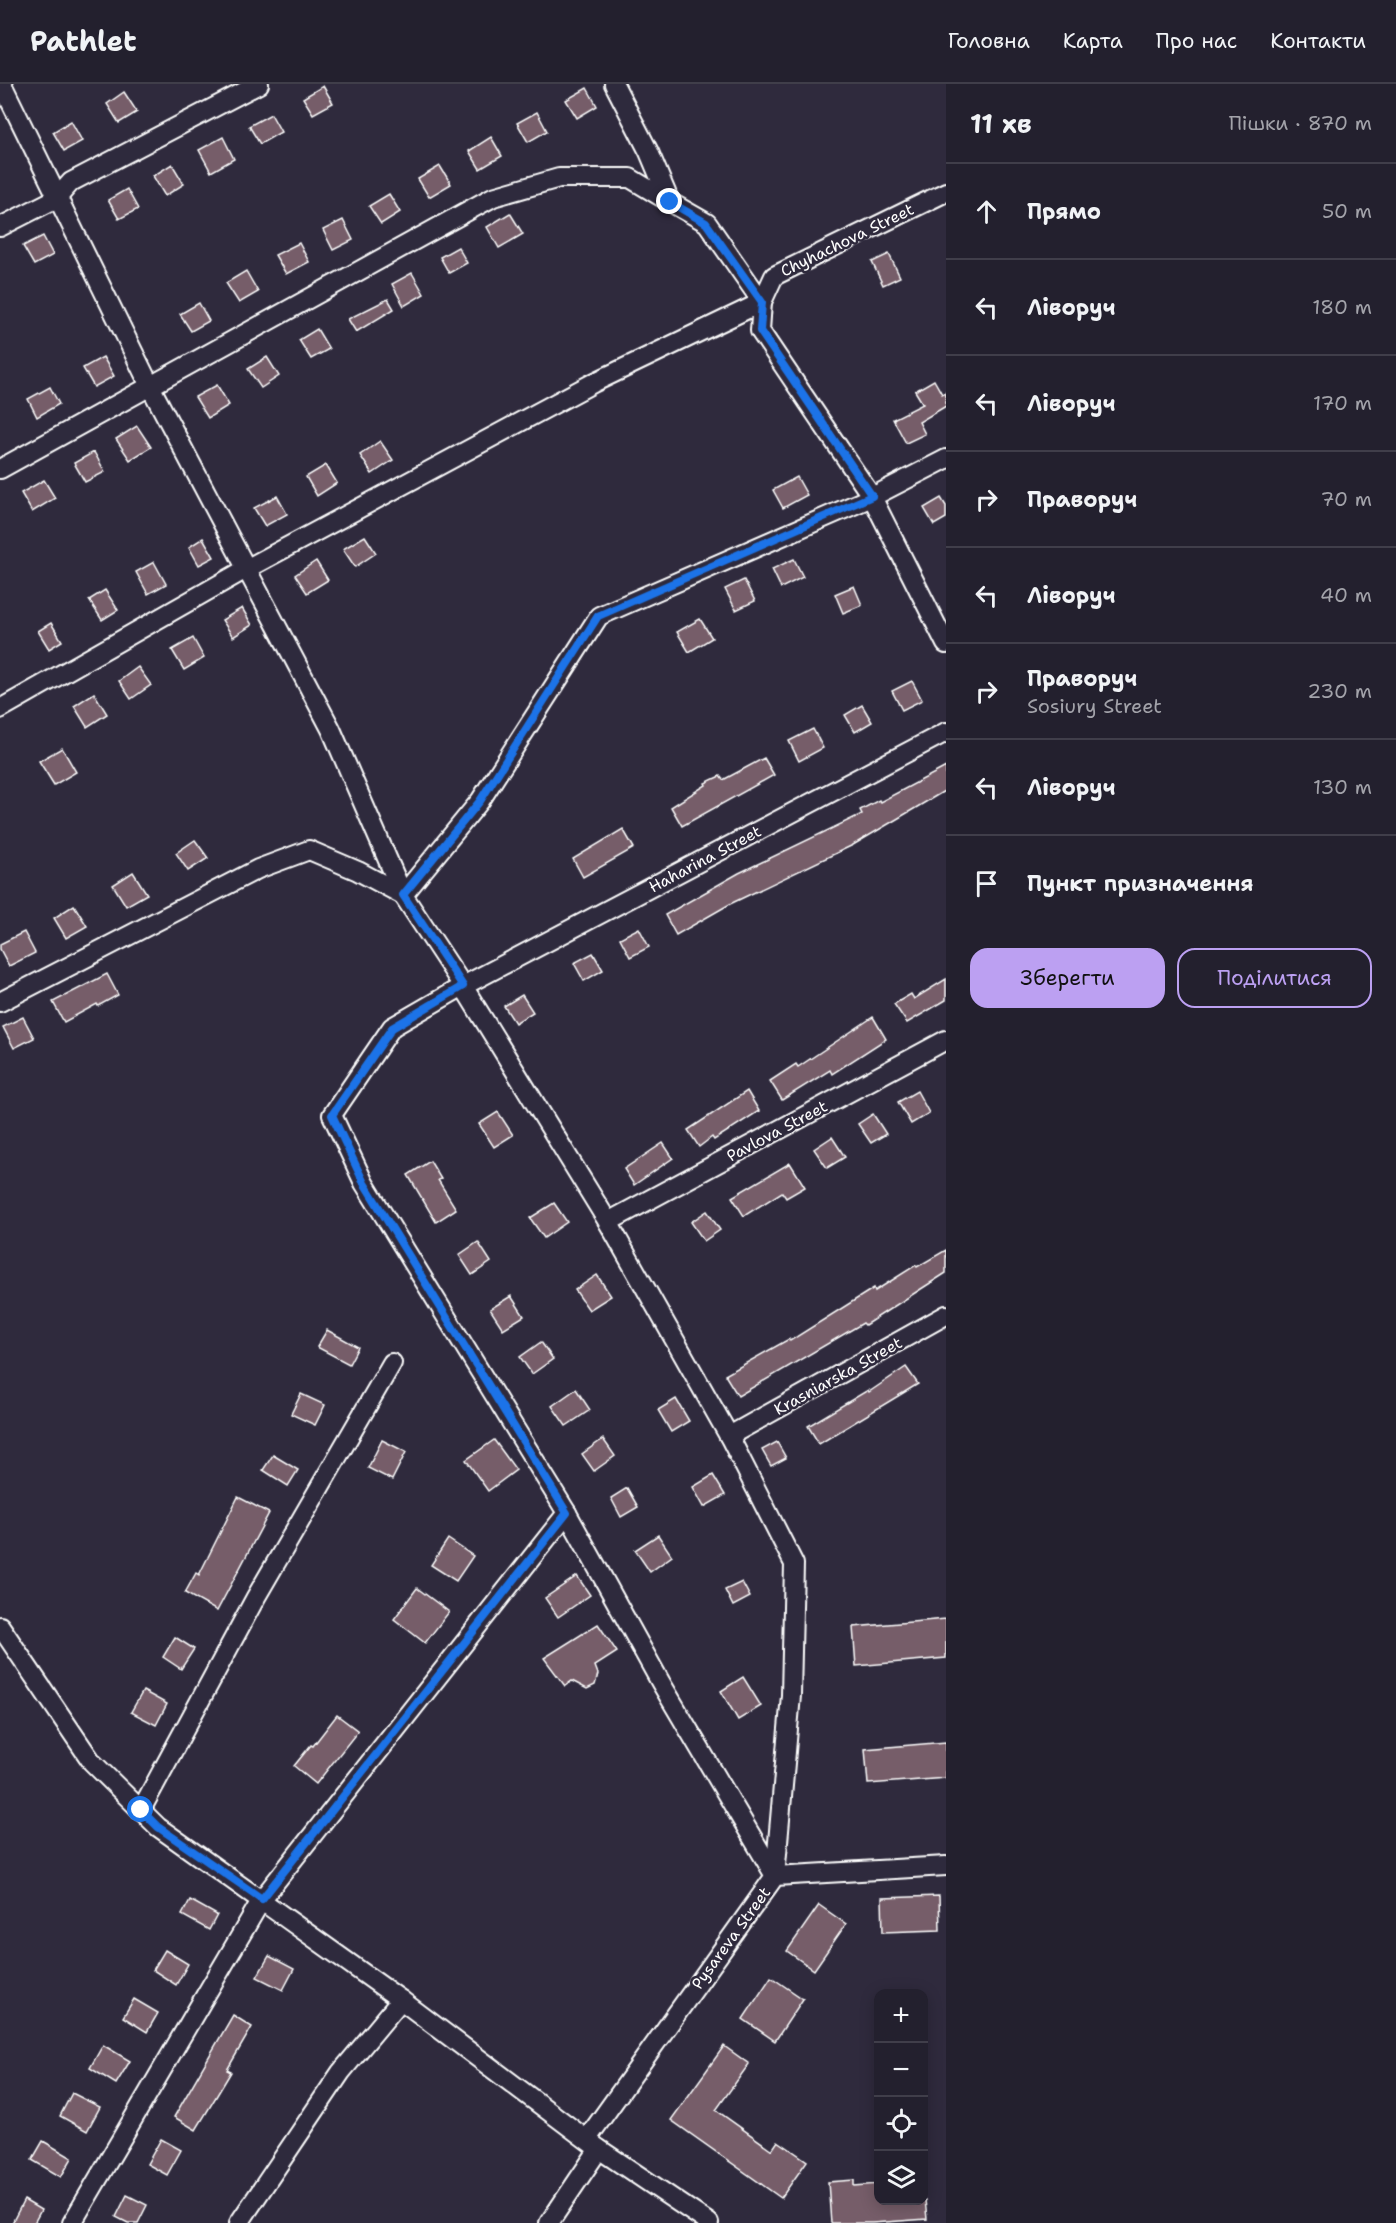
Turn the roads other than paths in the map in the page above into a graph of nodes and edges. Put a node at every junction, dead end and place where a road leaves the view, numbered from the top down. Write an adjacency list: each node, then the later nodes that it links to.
1 (2, 84): 5 (street)
2 (260, 84): 5 (street)
3 (614, 84): 6 (street)
4 (946, 192): 8 (street, Chyhachova Street)
5 (57, 198): 7 (street); 9 (street)
6 (670, 202): 8 (street); 9 (street)
7 (0, 227)
8 (762, 302): 12 (street); 13 (street)
9 (150, 386): 11 (street); 13 (street)
10 (946, 459): 12 (street)
11 (0, 469)
12 (872, 496): 14 (street); 17 (street)
13 (246, 569): 15 (street); 17 (street)
14 (946, 644)
15 (0, 709)
16 (946, 732): 18 (street, Haharina Street)
17 (403, 895): 18 (street); 19 (street)
18 (463, 986): 21 (street); 25 (street, Haharina Street)
19 (0, 1002)
20 (946, 1040): 21 (street, Pavlova Street)
21 (608, 1222): 24 (street)
22 (946, 1315): 24 (street, Krasniarska Street)
23 (392, 1363): 27 (street)
24 (729, 1436): 29 (street)
25 (567, 1513): 29 (street); 30 (street)
26 (0, 1626): 27 (street)
27 (141, 1810): 30 (street)
28 (946, 1866): 29 (street, Pysareva Street)
29 (775, 1876): 32 (street, Pysareva Street)
30 (262, 1899): 31 (street); 33 (street)
31 (401, 2000): 32 (street); 34 (street)
32 (593, 2144): 35 (street, Pysareva Street); 36 (street)
33 (72, 2223)
34 (239, 2223)
35 (549, 2223)
36 (709, 2223)

